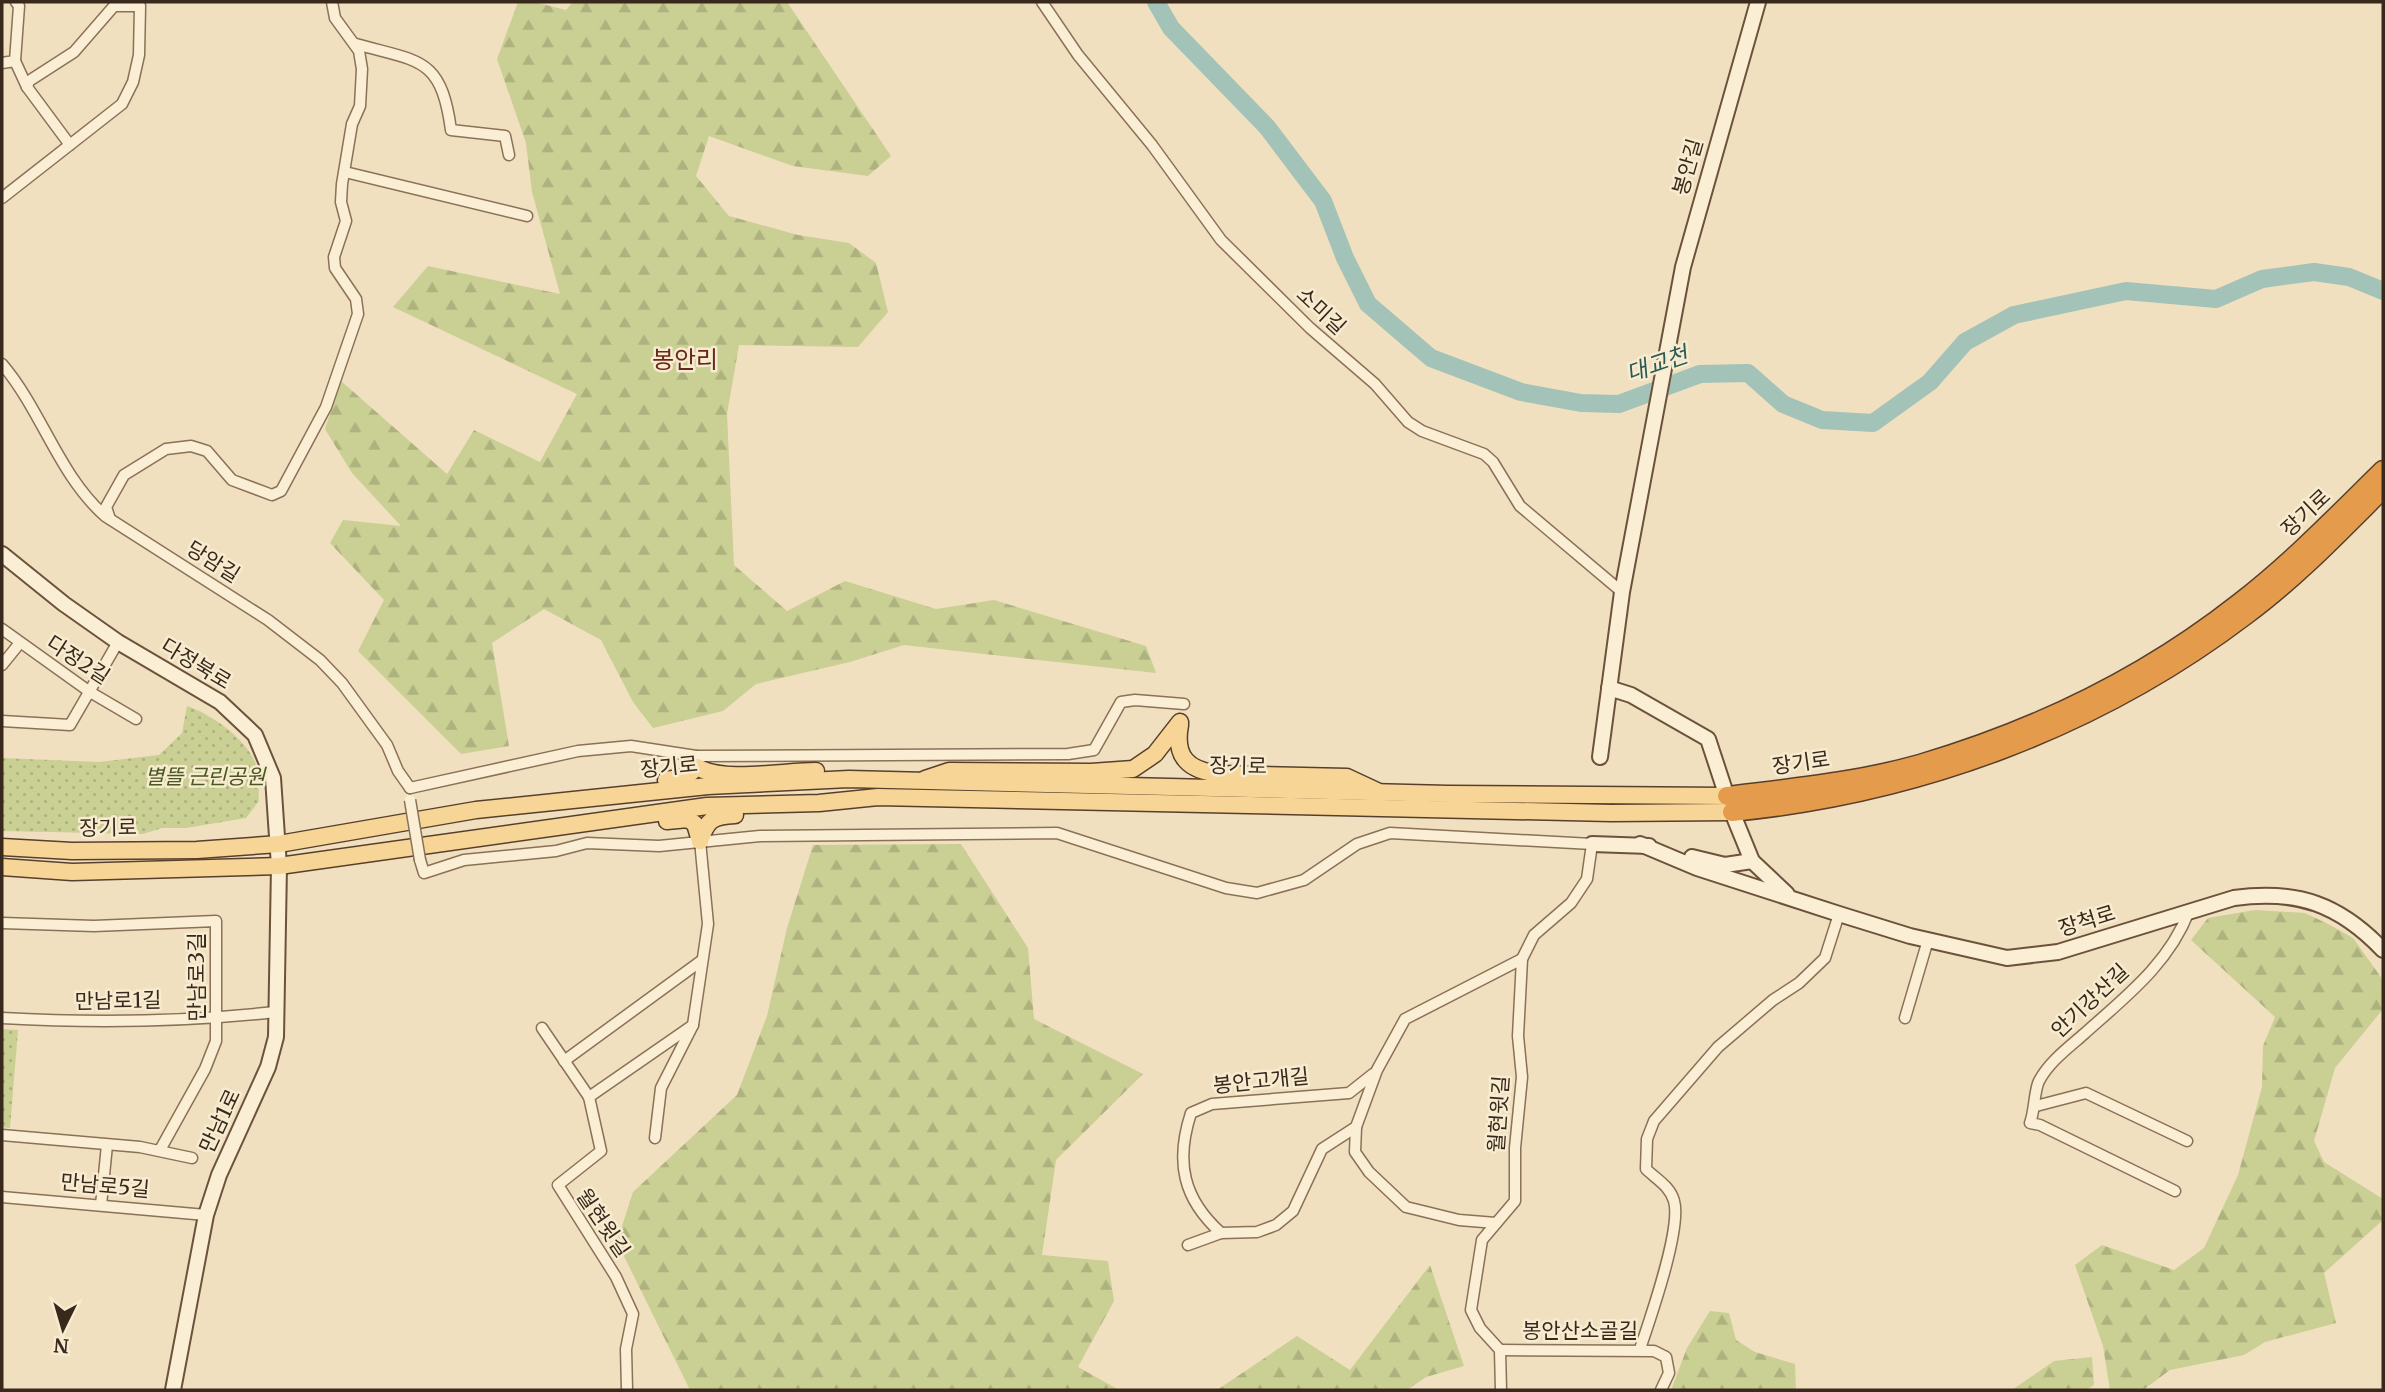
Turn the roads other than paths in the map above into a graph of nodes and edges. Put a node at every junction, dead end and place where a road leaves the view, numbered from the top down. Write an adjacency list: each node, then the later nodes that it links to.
1 (16, 2): 6 (street)
2 (332, 2): 5 (street)
3 (1042, 2): 19 (street, 소미길)
4 (1758, 2): 19 (street, 봉안길)
5 (356, 44): 10 (street); 11 (street)
6 (15, 61): 7 (street); 8 (street)
7 (2, 63)
8 (26, 87): 9 (street); 9 (street)
9 (70, 145): 12 (street)
10 (509, 155)
11 (345, 172): 13 (street); 17 (street)
12 (2, 198)
13 (527, 216)
14 (2, 364): 17 (street, 당암길)
15 (2383, 470): 36 (highway, 장기로)
16 (2383, 489): 36 (highway, 장기로)
17 (110, 519): 33 (street, 당암길)
18 (2, 555): 21 (street, 다정북로)
19 (1622, 592): 24 (street)
20 (2, 629): 22 (street, 다정2길)
21 (118, 642): 25 (street); 40 (street, 다정북로)
22 (19, 644): 23 (street); 25 (street, 다정2길)
23 (2, 665)
24 (1609, 688): 29 (street); 36 (street)
25 (90, 692): 27 (street, 다정2길); 28 (street)
26 (1184, 704): 30 (street)
27 (136, 719)
28 (2, 720)
29 (1600, 757)
30 (697, 761): 31 (main road); 33 (street); 37 (main road)
31 (849, 779): 32 (main road, 장기로); 37 (main road, 장기로)
32 (917, 782): 34 (main road, 장기로); 34 (main road)
33 (410, 788): 39 (street, bridge)
34 (1379, 792): 36 (main road, 장기로)
35 (820, 803): 36 (main road, 장기로); 38 (main road, 장기로); 39 (main road)
36 (1729, 804): 44 (street)
37 (476, 810): 40 (main road, 장기로)
38 (620, 816): 39 (main road); 45 (main road, 장기로)
39 (700, 841): 41 (street); 54 (street)
40 (279, 844): 43 (main road, 장기로); 45 (street, 다정북로)
41 (1592, 844): 42 (street); 53 (street, 월현윗길)
42 (1640, 844): 44 (street); 47 (street, 장척로)
43 (2, 847)
44 (1752, 861): 47 (street)
45 (279, 866): 46 (main road, 장기로); 55 (street, 만남1로)
46 (2, 867)
47 (1791, 897): 49 (street, 장척로)
48 (2189, 911): 51 (street, 장척로); 52 (street, 장척로); 64 (street, 안기강산길)
49 (1839, 914): 51 (street, 장척로); 79 (street)
50 (2, 923): 57 (street, 만남로3길)
51 (1928, 940): 58 (street)
52 (2383, 950)
53 (1522, 959): 62 (street, 봉안고개길); 76 (street, 월현윗길)
54 (701, 961): 59 (street); 61 (street)
55 (275, 1012): 57 (street, 만남로1길); 75 (street, 만남1로)
56 (2, 1018): 57 (street, 만남로1길)
57 (217, 1018): 70 (street, 만남로3길)
58 (1905, 1018)
59 (693, 1025): 63 (street); 67 (street)
60 (542, 1028): 61 (street)
61 (564, 1061): 63 (street)
62 (1377, 1070): 65 (street, 봉안고개길); 77 (street, 봉안고개길)
63 (589, 1097): 82 (street, 월현윗길)
64 (2036, 1106): 68 (street); 72 (street, 안기강산길)
65 (1356, 1127): 76 (street); 77 (street)
66 (2, 1135): 69 (street)
67 (655, 1138)
68 (2187, 1141)
69 (107, 1145): 70 (street); 74 (street)
70 (160, 1150): 71 (street)
71 (192, 1158)
72 (2175, 1191)
73 (2, 1197): 74 (street, 만남로5길)
74 (101, 1205): 75 (street, 만남로5길)
75 (205, 1215): 81 (street, 만남1로)
76 (1496, 1223): 80 (street, 월현윗길)
77 (1221, 1233): 78 (street)
78 (1188, 1245)
79 (1640, 1349): 80 (street, 봉안산소골길); 84 (street, 봉안산소골길)
80 (1500, 1350): 83 (street)
81 (173, 1390)
82 (626, 1390)
83 (1502, 1390)
84 (1661, 1390)

